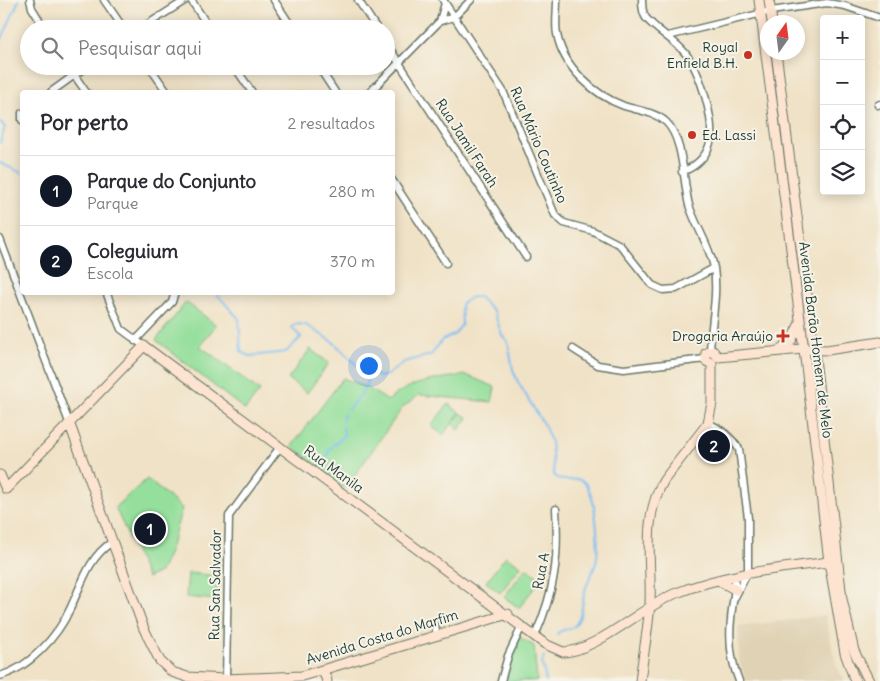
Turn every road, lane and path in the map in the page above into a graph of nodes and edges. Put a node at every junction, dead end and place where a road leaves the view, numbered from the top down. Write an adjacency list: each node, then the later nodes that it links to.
1 (30, 0): 18 (street)
2 (104, 0): 19 (street)
3 (186, 0): 20 (street)
4 (191, 0): 21 (street)
5 (274, 0): 22 (street)
6 (358, 0): 23 (street)
7 (472, 0): 16 (street)
8 (556, 0): 41 (street)
9 (642, 0): 25 (street)
10 (759, 0): 14 (street, Avenida Barão Homem de Melo)
11 (769, 0): 13 (street)
12 (445, 1): 16 (street, Rua Mário Coutinho); 24 (street)
13 (771, 11): 14 (street); 15 (street); 17 (street)
14 (760, 14): 25 (street); 51 (street, Avenida Barão Homem de Melo)
15 (771, 15)
16 (454, 17): 24 (street); 46 (street, Rua Mário Coutinho)
17 (880, 18)
18 (39, 20)
19 (118, 20)
20 (154, 20)
21 (204, 20)
22 (287, 20)
23 (371, 20)
24 (440, 21): 28 (street)
25 (668, 36): 41 (street)
26 (395, 56): 28 (street, Rua Jamil Farah)
27 (777, 60): 57 (street, Avenida Barão Homem de Melo)
28 (399, 62): 29 (street); 44 (street, Rua Jamil Farah)
29 (395, 66)
30 (155, 75): 37 (street)
31 (240, 75): 38 (street)
32 (324, 75): 39 (street)
33 (386, 75): 40 (street)
34 (74, 76): 35 (street); 36 (street)
35 (54, 90)
36 (84, 90)
37 (166, 90)
38 (251, 90)
39 (335, 90)
40 (372, 90)
41 (682, 172): 46 (street)
42 (395, 185): 45 (street)
43 (0, 239): 47 (street)
44 (526, 257)
45 (446, 263)
46 (714, 268): 59 (street)
47 (20, 292)
48 (21, 295): 66 (street)
49 (107, 295): 52 (street)
50 (174, 295): 52 (street)
51 (800, 323): 56 (street, Avenida Barão Homem de Melo); 61 (street)
52 (135, 341): 54 (street)
53 (880, 342): 58 (street)
54 (144, 346): 66 (street); 67 (street, Rua Manila)
55 (573, 349): 63 (street)
56 (803, 349): 57 (street); 60 (street); 64 (street, Avenida Barão Homem de Melo)
57 (814, 349): 58 (street); 64 (street, Avenida Barão Homem de Melo)
58 (827, 350): 64 (street)
59 (710, 351): 62 (street); 63 (street)
60 (788, 351): 61 (street); 64 (street)
61 (773, 352): 62 (street)
62 (718, 357): 63 (street)
63 (708, 362): 65 (street)
64 (811, 366): 72 (street, Avenida Barão Homem de Melo)
65 (708, 424): 73 (street); 76 (street)
66 (70, 425): 69 (street); 71 (street, Avenida Costa do Marfim)
67 (280, 448): 80 (street, Rua Manila); 87 (street, Rua San Salvador)
68 (0, 475): 69 (street)
69 (3, 492)
70 (556, 510): 84 (street, Rua A)
71 (112, 542): 86 (street); 87 (street, Avenida Costa do Marfim)
72 (833, 562): 73 (street); 92 (street, Avenida Barão Homem de Melo); 93 (street, Avenida Barão Homem de Melo)
73 (748, 572): 74 (street); 77 (street)
74 (735, 576): 75 (street); 77 (street)
75 (718, 580): 77 (street); 78 (street)
76 (650, 581): 78 (street); 79 (street)
77 (736, 593): 91 (street)
78 (673, 595): 79 (street)
79 (649, 607): 84 (street, Rua Manila); 90 (street)
80 (508, 614): 82 (street, Rua Manila); 83 (street, Avenida Costa do Marfim)
81 (434, 622): 83 (street)
82 (522, 626): 84 (street, Rua Manila); 89 (street)
83 (437, 634): 85 (street, Avenida Costa do Marfim)
84 (535, 636)
85 (323, 670): 87 (street, Avenida Costa do Marfim); 88 (street)
86 (0, 676)
87 (226, 679)
88 (327, 681)
89 (501, 681)
90 (640, 681)
91 (739, 681)
92 (855, 681)
93 (869, 681)

